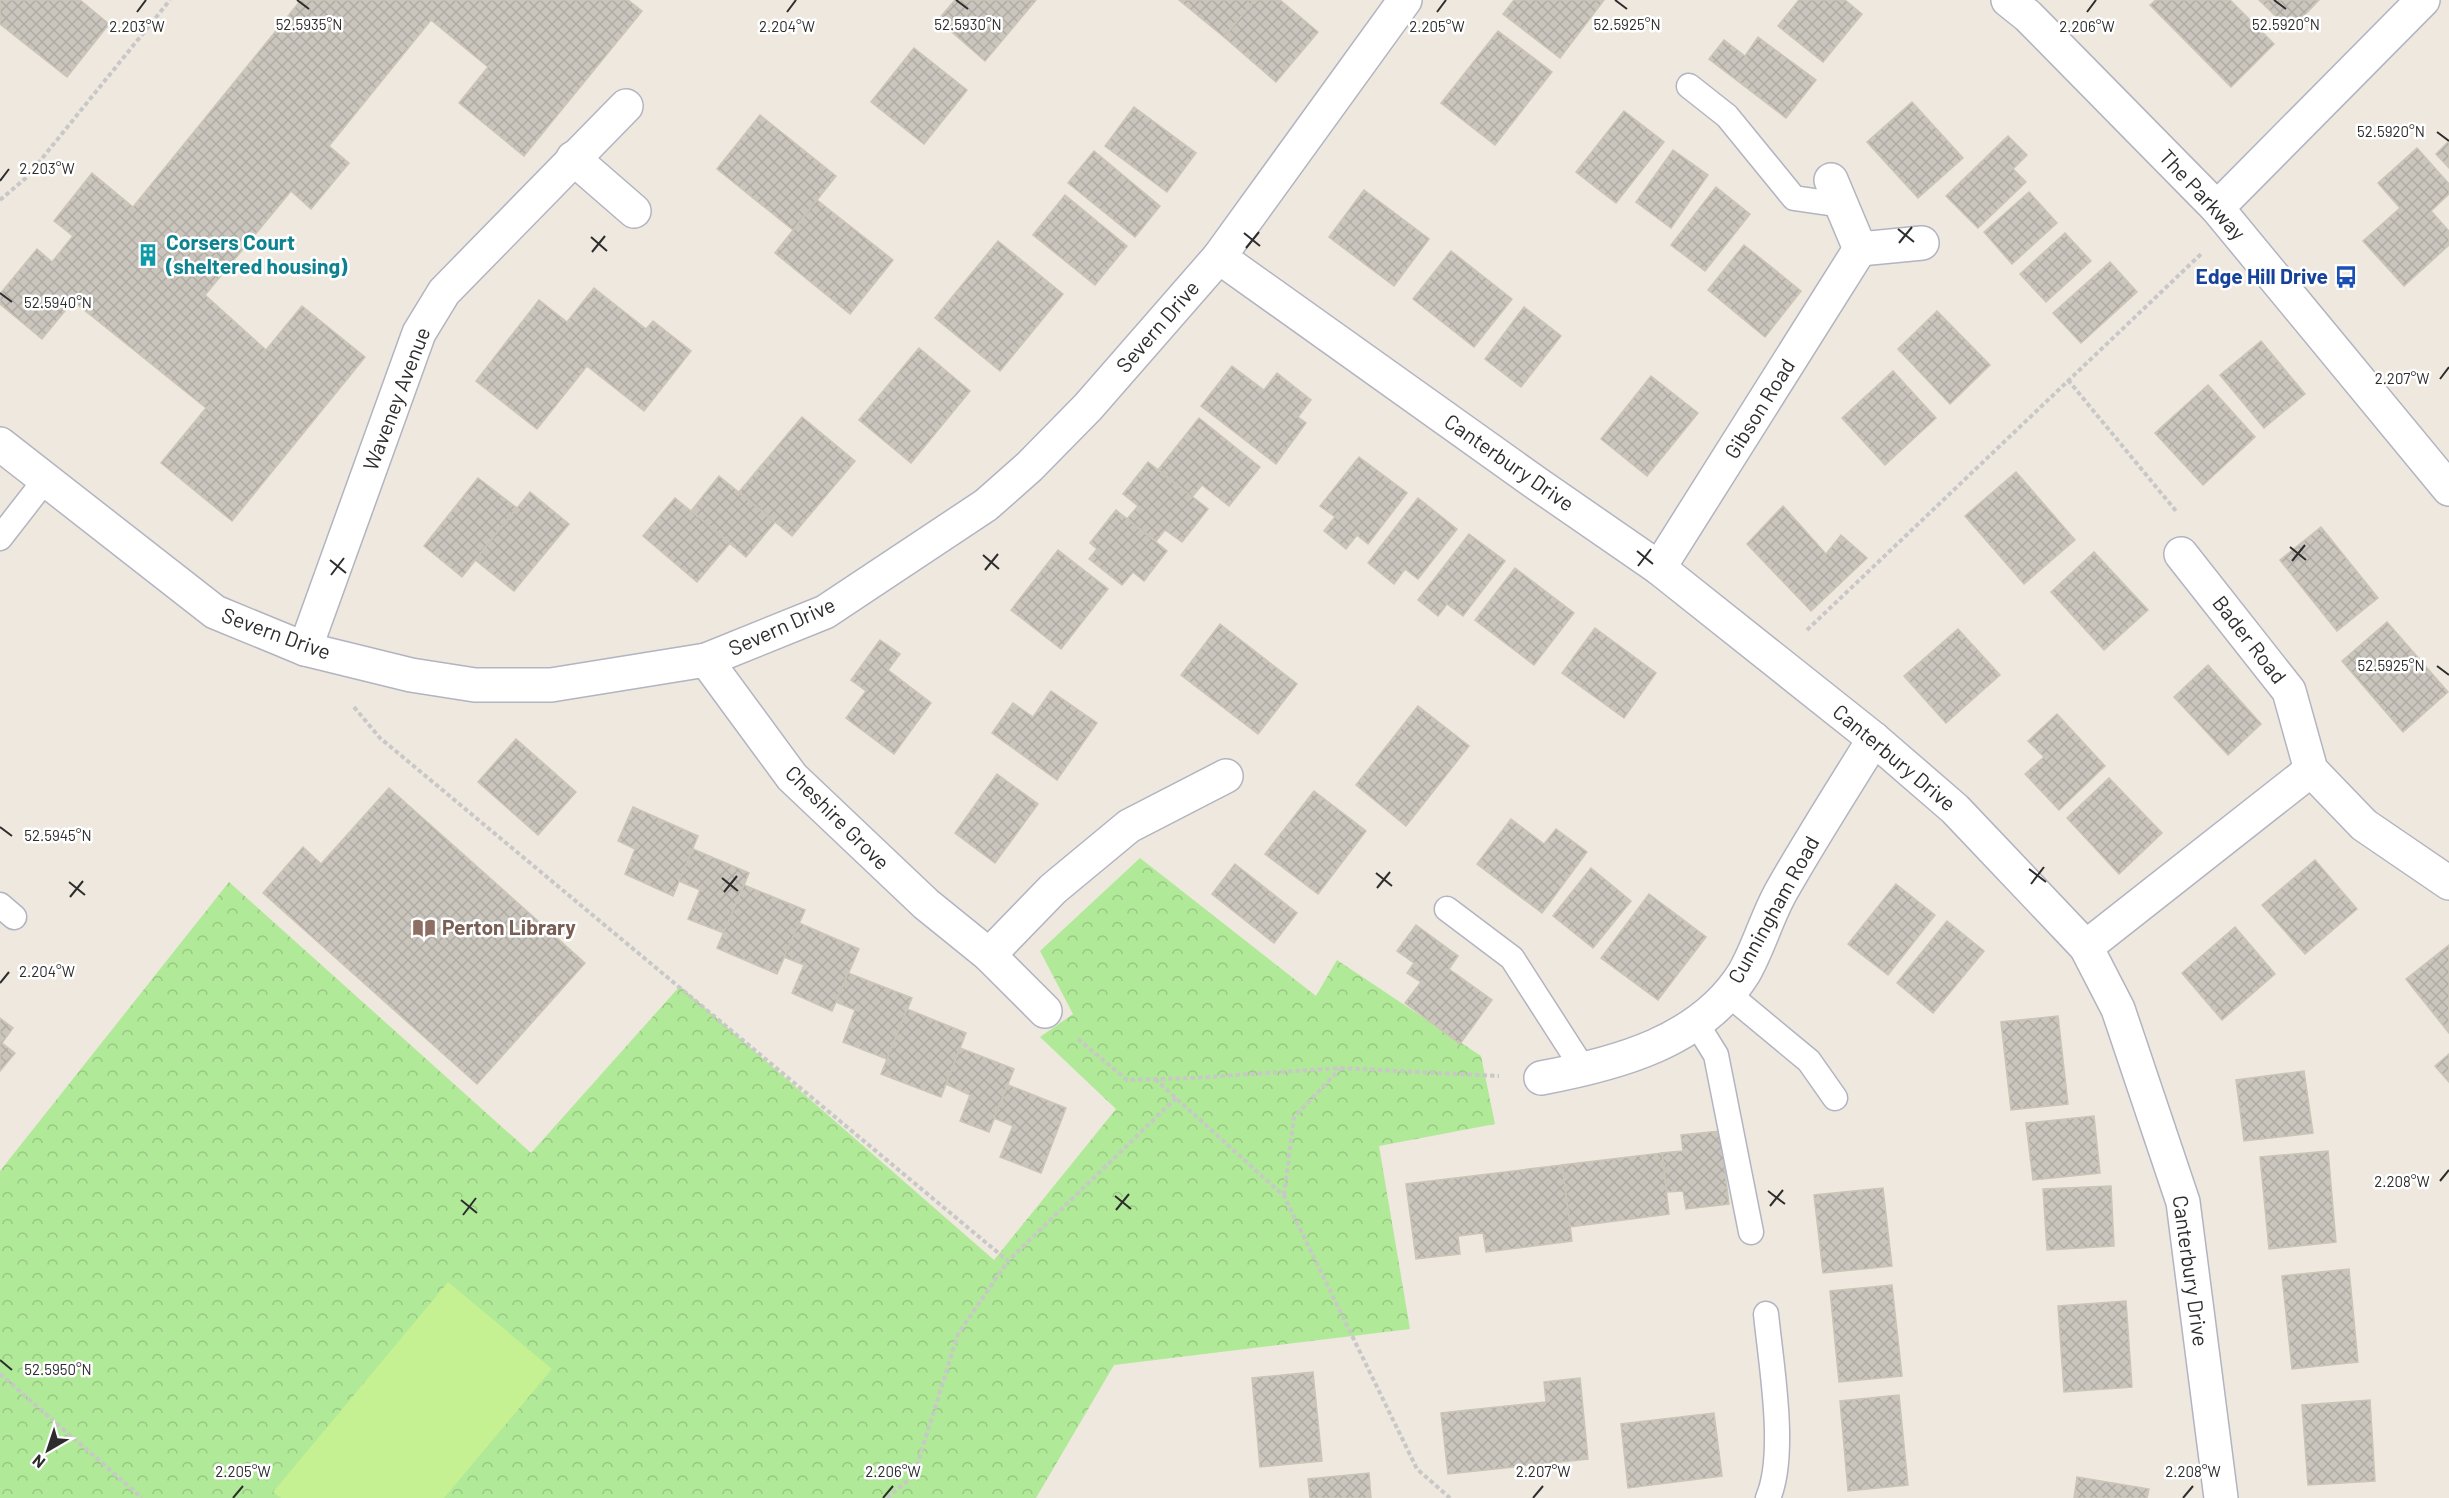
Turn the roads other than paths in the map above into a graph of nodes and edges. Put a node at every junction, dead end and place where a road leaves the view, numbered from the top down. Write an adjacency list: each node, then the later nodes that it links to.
1 (2008, 0): 9 (street, The Parkway)
2 (2423, 0): 9 (street)
3 (1401, 1): 12 (street, Severn Drive)
4 (1689, 86): 7 (lane)
5 (626, 106): 6 (street, Waveney Avenue)
6 (573, 158): 8 (street); 19 (street, Waveney Avenue)
7 (1836, 192): 11 (street)
8 (634, 211)
9 (2224, 216): 15 (street, The Parkway)
10 (1922, 243): 11 (street)
11 (1860, 249): 18 (street, Gibson Road)
12 (1220, 257): 18 (street, Canterbury Drive); 20 (street, Severn Drive)
13 (0, 444): 14 (street, Severn Drive)
14 (45, 480): 16 (lane); 19 (street, Severn Drive)
15 (2449, 489)
16 (0, 538)
17 (2181, 554): 22 (street, Bader Road)
18 (1659, 568): 21 (street, Canterbury Drive)
19 (305, 649): 20 (street, Severn Drive)
20 (706, 660): 27 (street, Cheshire Grove)
21 (1874, 739): 26 (street, Canterbury Drive); 28 (street, Cunningham Road)
22 (2310, 770): 24 (street, Bader Road); 26 (street)
23 (1226, 776): 27 (street)
24 (2449, 883)
25 (1447, 909): 31 (lane)
26 (2086, 947): 37 (street, Canterbury Drive)
27 (989, 955): 29 (street, Cheshire Grove)
28 (1727, 993): 30 (street, Cunningham Road); 33 (lane)
29 (1045, 1011)
30 (1696, 1023): 31 (street, Cunningham Road); 34 (lane)
31 (1584, 1070): 32 (street, Cunningham Road)
32 (1541, 1078)
33 (1835, 1098)
34 (1751, 1232)
35 (1766, 1314): 36 (lane)
36 (1768, 1498)
37 (2221, 1498)

